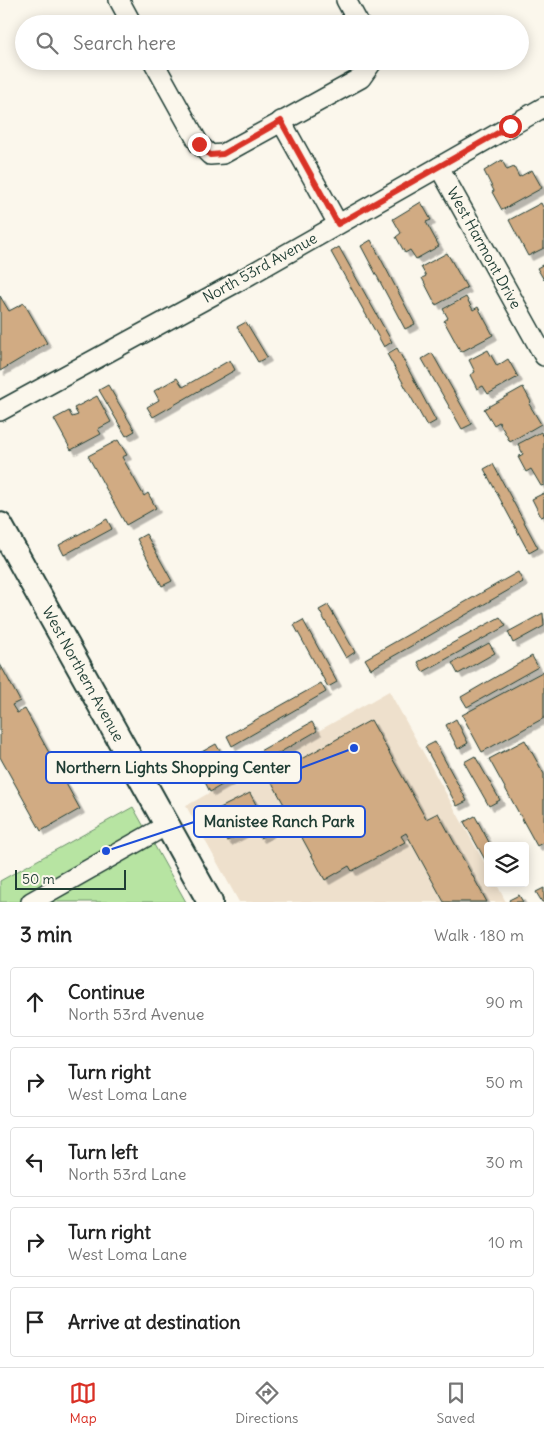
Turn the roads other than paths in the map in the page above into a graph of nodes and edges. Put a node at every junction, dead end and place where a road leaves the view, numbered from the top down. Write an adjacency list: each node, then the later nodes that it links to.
1 (119, 0): 3 (street)
2 (346, 0): 4 (street)
3 (127, 15)
4 (354, 15)
5 (158, 70): 8 (street)
6 (367, 70): 8 (street)
7 (544, 107): 9 (street, North 53rd Avenue)
8 (281, 121): 10 (street)
9 (439, 167): 10 (street, North 53rd Avenue); 11 (street, West Harmont Drive)
10 (338, 224): 12 (street, North 53rd Avenue)
11 (544, 356)
12 (0, 411)
13 (0, 526): 14 (main road, West Northern Avenue)
14 (167, 825): 15 (street); 16 (main road, West Northern Avenue)
15 (31, 902)
16 (210, 902)

